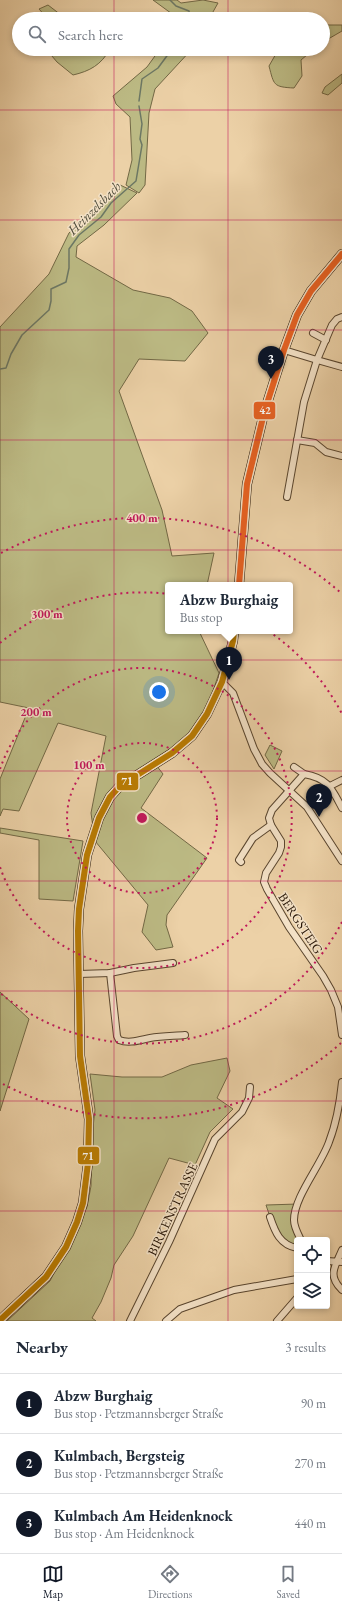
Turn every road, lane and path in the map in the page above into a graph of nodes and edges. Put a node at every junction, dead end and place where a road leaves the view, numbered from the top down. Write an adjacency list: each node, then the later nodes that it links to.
1 (342, 254): 5 (street)
2 (342, 317): 4 (street)
3 (313, 333): 4 (street)
4 (326, 340): 6 (street)
5 (284, 350): 6 (street); 11 (street)
6 (317, 360): 7 (street); 8 (street)
7 (342, 366)
8 (297, 440): 9 (street); 10 (street)
9 (342, 456)
10 (287, 497)
11 (239, 582)
12 (234, 634): 13 (street)
13 (222, 682): 18 (street); 25 (street)
14 (294, 767): 15 (street)
15 (304, 774): 17 (street); 18 (street)
16 (342, 780): 17 (street)
17 (330, 786): 19 (street)
18 (290, 790): 20 (street); 21 (street)
19 (342, 808)
20 (272, 825): 22 (street); 27 (street, BERGSTEIG)
21 (342, 861)
22 (241, 862)
23 (173, 963): 24 (street)
24 (110, 973): 25 (street); 26 (street)
25 (78, 974): 41 (street)
26 (185, 1035)
27 (342, 1035)
28 (342, 1082): 33 (street)
29 (250, 1087): 31 (street, BIRKENSTRASSE)
30 (251, 1105): 31 (street, BIRKENSTRASSE)
31 (242, 1112): 42 (street, BIRKENSTRASSE)
32 (270, 1218): 34 (street)
33 (300, 1237)
34 (294, 1248)
35 (342, 1250): 36 (street)
36 (339, 1263): 37 (street)
37 (330, 1274): 39 (street)
38 (294, 1280): 43 (street)
39 (342, 1290)
40 (294, 1301): 44 (street)
41 (0, 1320)
42 (130, 1321)
43 (166, 1321)
44 (277, 1321)

